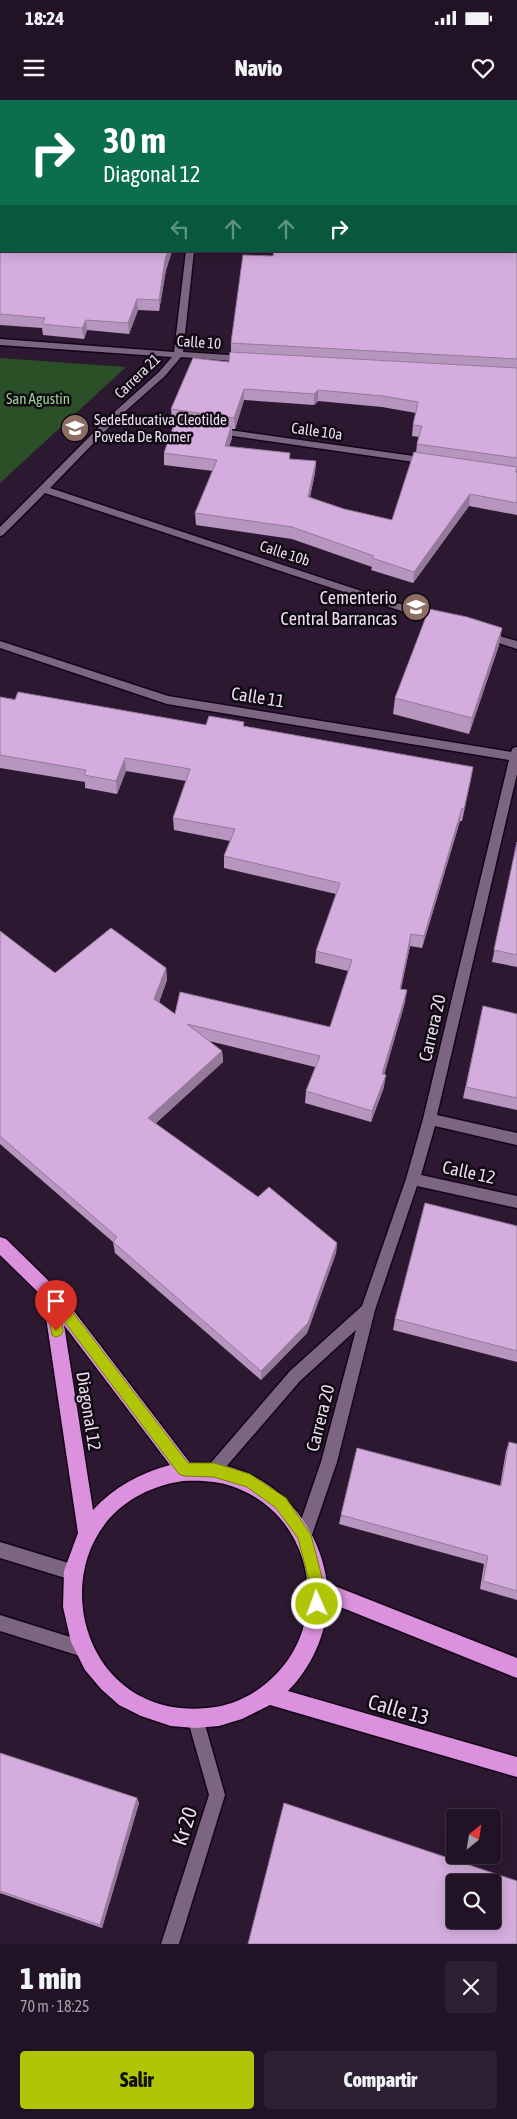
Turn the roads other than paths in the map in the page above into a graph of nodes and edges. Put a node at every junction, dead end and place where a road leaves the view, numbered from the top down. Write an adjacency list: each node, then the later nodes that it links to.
1 (190, 252): 3 (street, Carrera 21)
2 (0, 342): 3 (street, Calle 10)
3 (178, 355): 4 (street, Calle 10); 5 (street, Carrera 21)
4 (258, 360)
5 (114, 416): 6 (street, Calle 10a); 7 (street, Carrera 21)
6 (438, 462)
7 (44, 489): 8 (street, Carrera 21); 9 (street, Calle 10b)
8 (0, 533)
9 (451, 623)
10 (479, 633): 12 (street)
11 (0, 644): 13 (street, Calle 11)
12 (517, 645)
13 (516, 755): 14 (street, Carrera 20)
14 (430, 1119): 15 (street); 16 (street, Carrera 20)
15 (517, 1139)
16 (412, 1179): 17 (street, Calle 12); 20 (street, Carrera 20)
17 (517, 1202)
18 (0, 1244): 19 (highway, Diagonal 12)
19 (51, 1294): 21 (highway, Diagonal 12); 24 (highway, Diagonal 12)
20 (368, 1310): 22 (street, Carrera 20); 23 (street, Carrera 20)
21 (184, 1469): 22 (highway); 24 (highway)
22 (214, 1470): 23 (highway)
23 (304, 1535): 27 (highway)
24 (88, 1536): 26 (highway)
25 (0, 1550): 26 (street)
26 (75, 1573): 29 (highway)
27 (318, 1589): 30 (highway); 31 (highway)
28 (0, 1623): 29 (street)
29 (84, 1649): 32 (highway)
30 (517, 1668)
31 (268, 1695): 32 (highway); 33 (highway, Calle 13)
32 (196, 1721): 34 (street, Kr 20)
33 (517, 1767)
34 (170, 1944)

